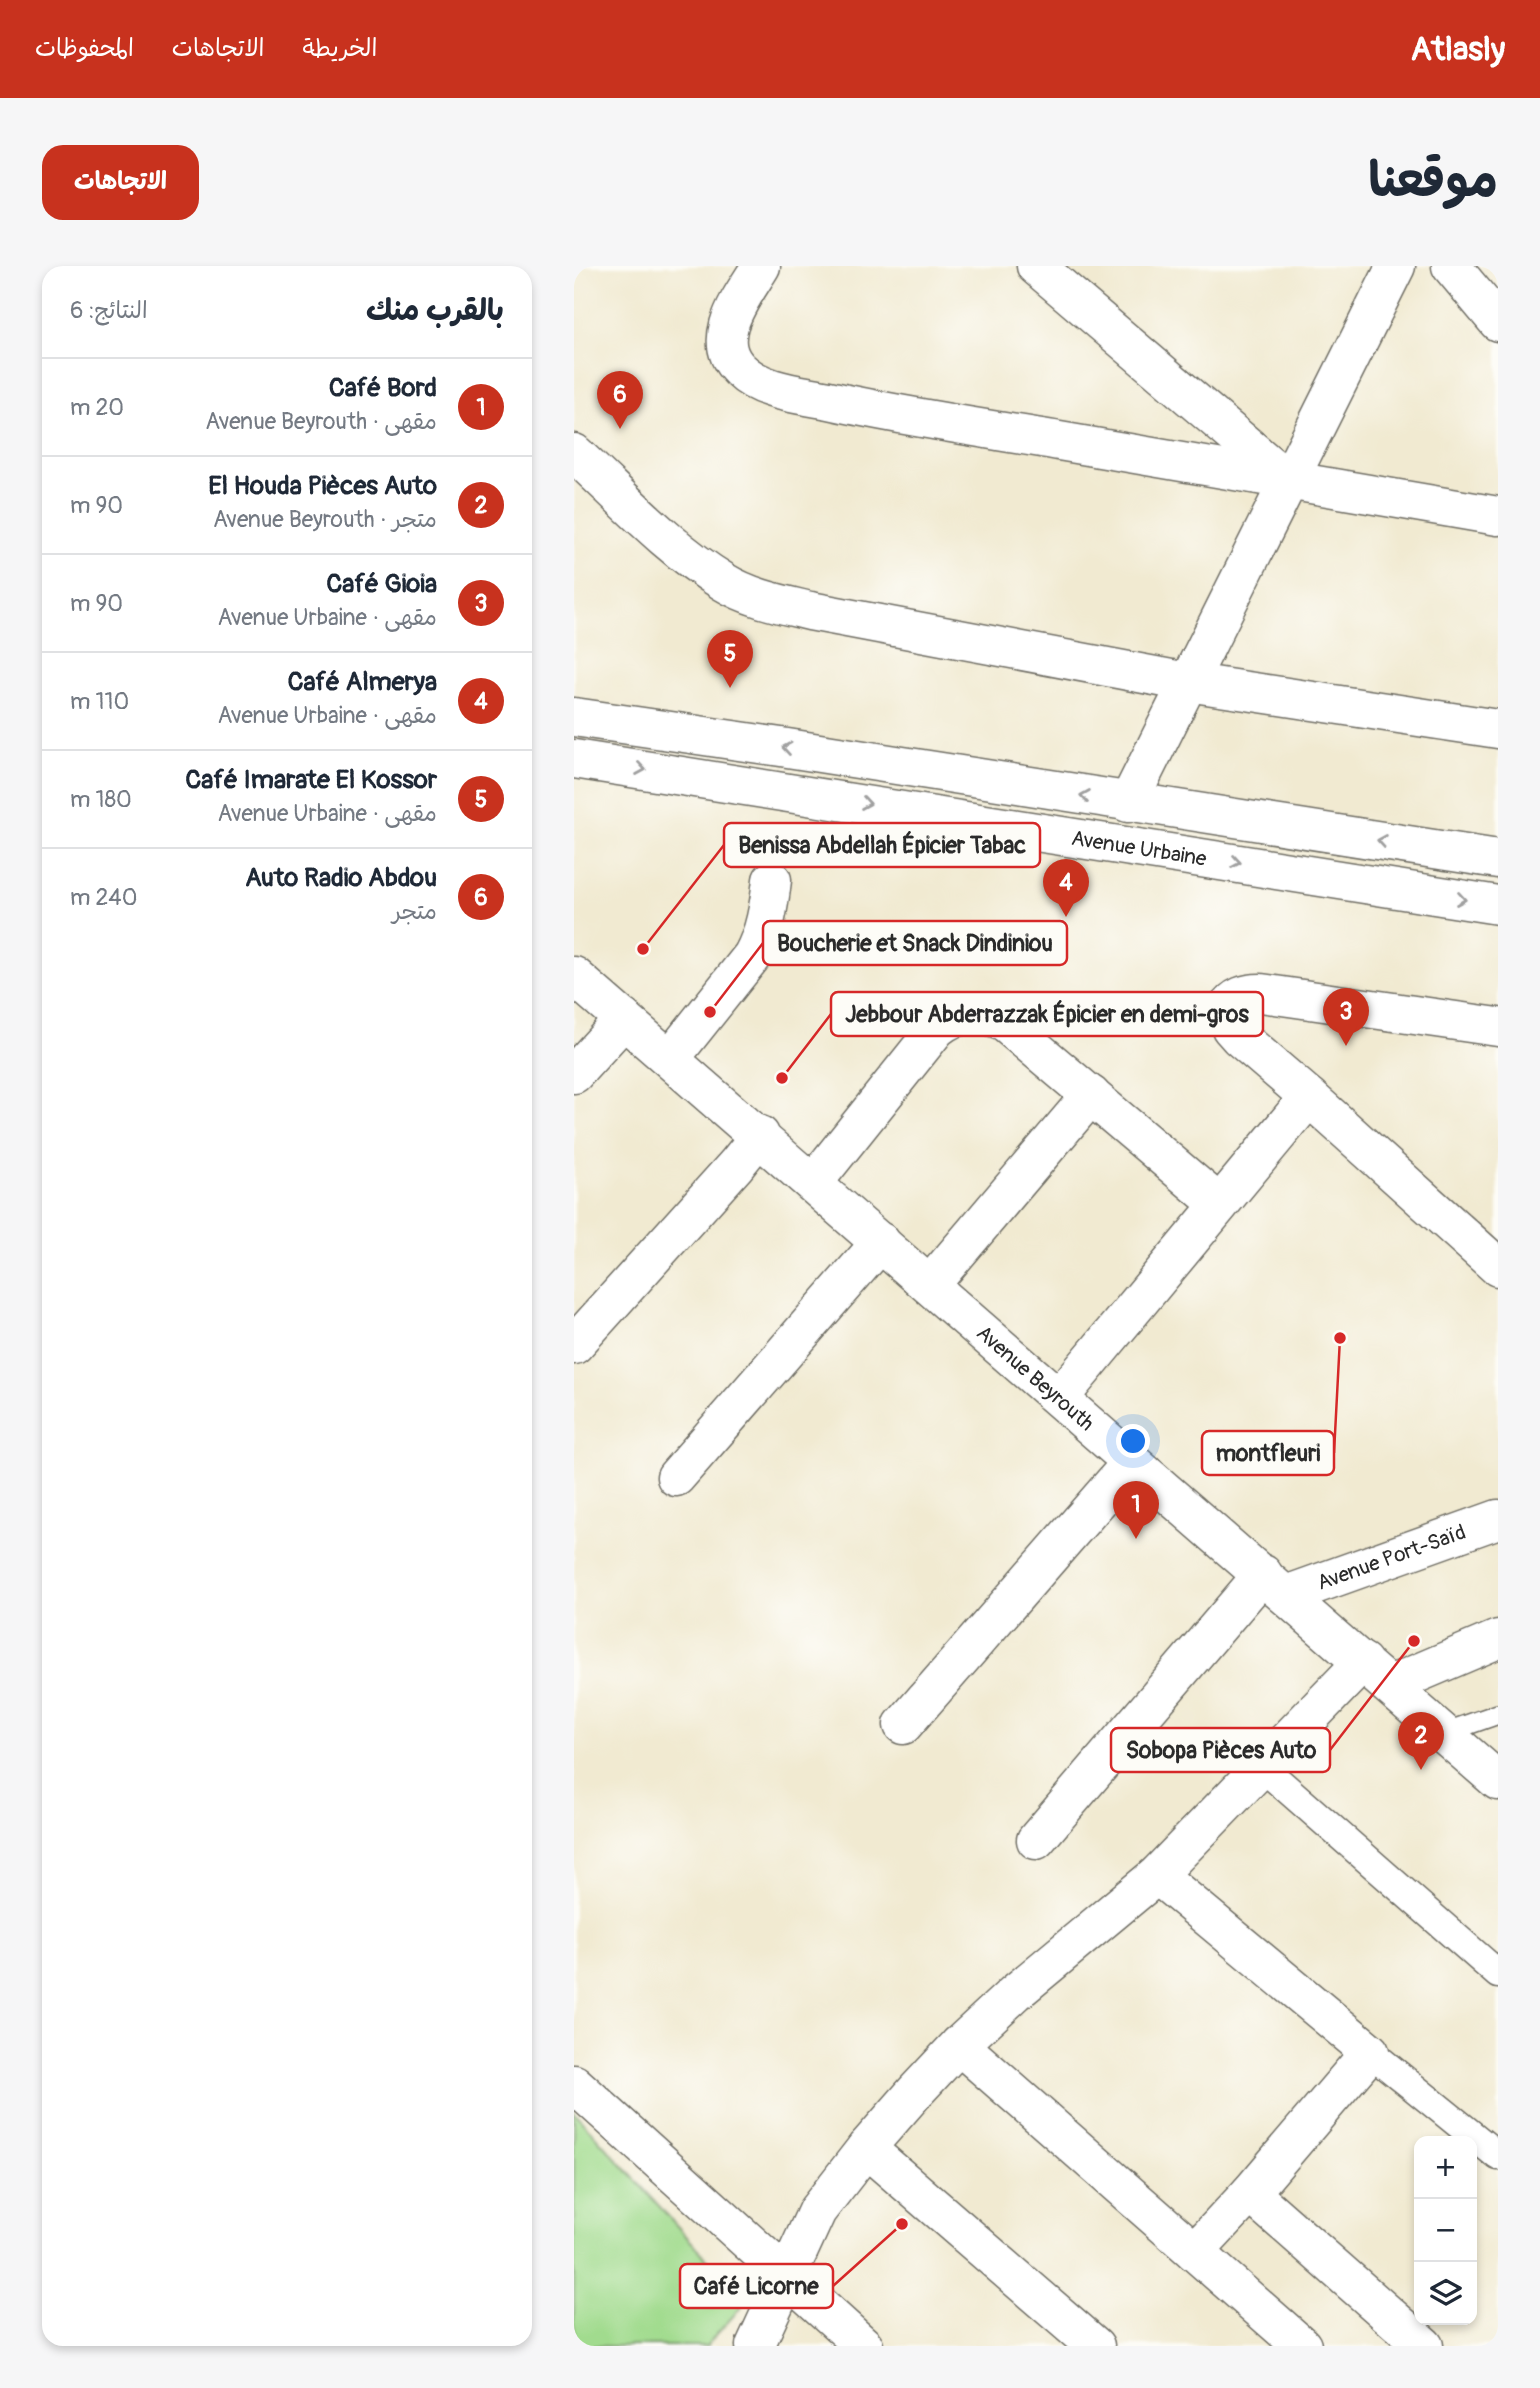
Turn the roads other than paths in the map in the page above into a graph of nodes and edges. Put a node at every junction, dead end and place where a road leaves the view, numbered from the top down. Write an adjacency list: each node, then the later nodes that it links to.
1 (761, 266): 7 (street)
2 (1036, 266): 7 (street)
3 (1396, 266): 7 (street)
4 (1451, 266): 5 (street)
5 (1498, 322)
6 (574, 453): 9 (street)
7 (1287, 480): 8 (street); 9 (street)
8 (1498, 516)
9 (1186, 682): 11 (street); 13 (street)
10 (574, 717): 13 (street, Avenue Urbaine, one-way to 10)
11 (1498, 729)
12 (574, 759): 16 (street, Avenue Urbaine, one-way to 16)
13 (1128, 803): 14 (street, Avenue Urbaine, one-way to 13)
14 (1498, 859)
15 (772, 880): 20 (street)
16 (1498, 905)
17 (574, 975): 18 (street, Avenue Beyrouth)
18 (624, 1019): 20 (street, Avenue Beyrouth); 21 (street)
19 (1498, 1027): 23 (street)
20 (670, 1059): 24 (street, Avenue Beyrouth)
21 (574, 1074)
22 (1091, 1095): 25 (street); 26 (street); 29 (street)
23 (1309, 1097): 26 (street); 28 (street)
24 (760, 1135): 25 (street, Avenue Beyrouth); 30 (street)
25 (813, 1183): 27 (street, Avenue Beyrouth)
26 (1219, 1204): 31 (street)
27 (881, 1242): 29 (street, Avenue Beyrouth); 33 (street)
28 (1498, 1267)
29 (930, 1285): 31 (street, Avenue Beyrouth)
30 (574, 1345)
31 (1060, 1397): 32 (street, Avenue Beyrouth)
32 (1132, 1462): 35 (street, Avenue Beyrouth); 39 (street)
33 (676, 1477)
34 (1498, 1519): 35 (street, Avenue Port-Saïd)
35 (1274, 1584): 37 (street, Avenue Beyrouth); 43 (street)
36 (1498, 1639): 37 (street)
37 (1376, 1674): 40 (street, Avenue Beyrouth); 41 (street)
38 (1498, 1714): 40 (lane)
39 (903, 1725)
40 (1444, 1733): 42 (street, Avenue Beyrouth)
41 (1261, 1766): 44 (street); 45 (street)
42 (1498, 1781)
43 (1036, 1840)
44 (1157, 1875): 46 (street); 47 (street)
45 (1498, 1974)
46 (959, 2045): 49 (street); 52 (street)
47 (1370, 2052): 50 (street); 51 (street)
48 (574, 2084): 53 (street)
49 (866, 2148): 53 (street); 56 (street)
50 (1498, 2155)
51 (1250, 2193): 52 (street); 58 (street)
52 (1195, 2252): 57 (street)
53 (785, 2276): 54 (street); 55 (street)
54 (755, 2346)
55 (864, 2346)
56 (1095, 2346)
57 (1302, 2346)
58 (1424, 2346)

